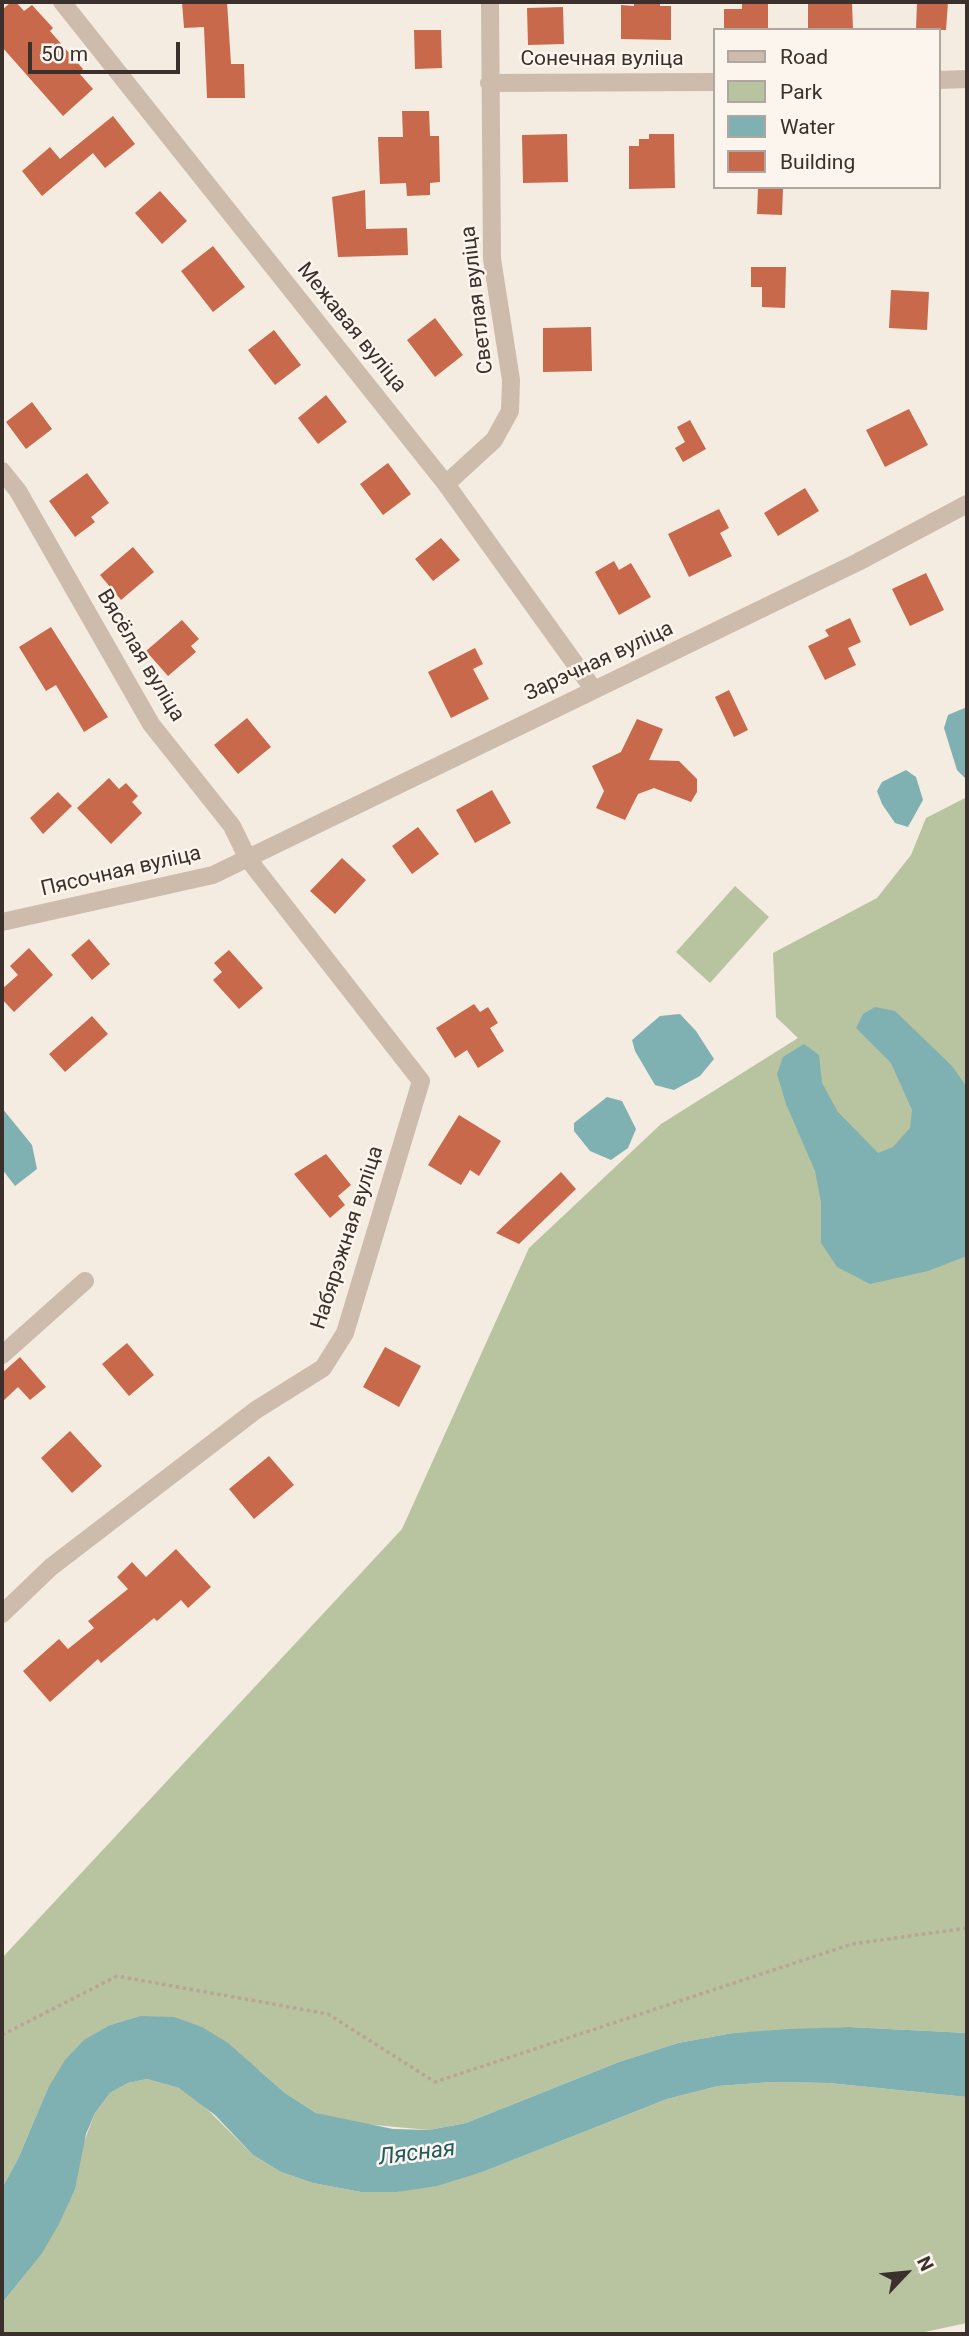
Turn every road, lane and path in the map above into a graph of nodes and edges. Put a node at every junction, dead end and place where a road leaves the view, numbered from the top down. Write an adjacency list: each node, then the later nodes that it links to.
1 (62, 2): 8 (street, Межавая вуліца)
2 (490, 2): 6 (street, Светлая вуліца)
3 (967, 79): 4 (street)
4 (941, 80)
5 (713, 82): 6 (street, Сонечная вуліца)
6 (489, 83): 8 (street, Светлая вуліца)
7 (2, 471): 11 (street, Вясёлая вуліца)
8 (446, 484): 10 (street, Межавая вуліца)
9 (967, 504): 10 (street, Зарэчная вуліца)
10 (594, 690): 11 (street, Зарэчная вуліца)
11 (248, 859): 12 (street, Пясочная вуліца); 15 (street, Набярэжная вуліца)
12 (2, 922)
13 (85, 1281): 14 (street)
14 (2, 1355)
15 (2, 1614)
16 (967, 1928): 17 (path)
17 (2, 2035)

